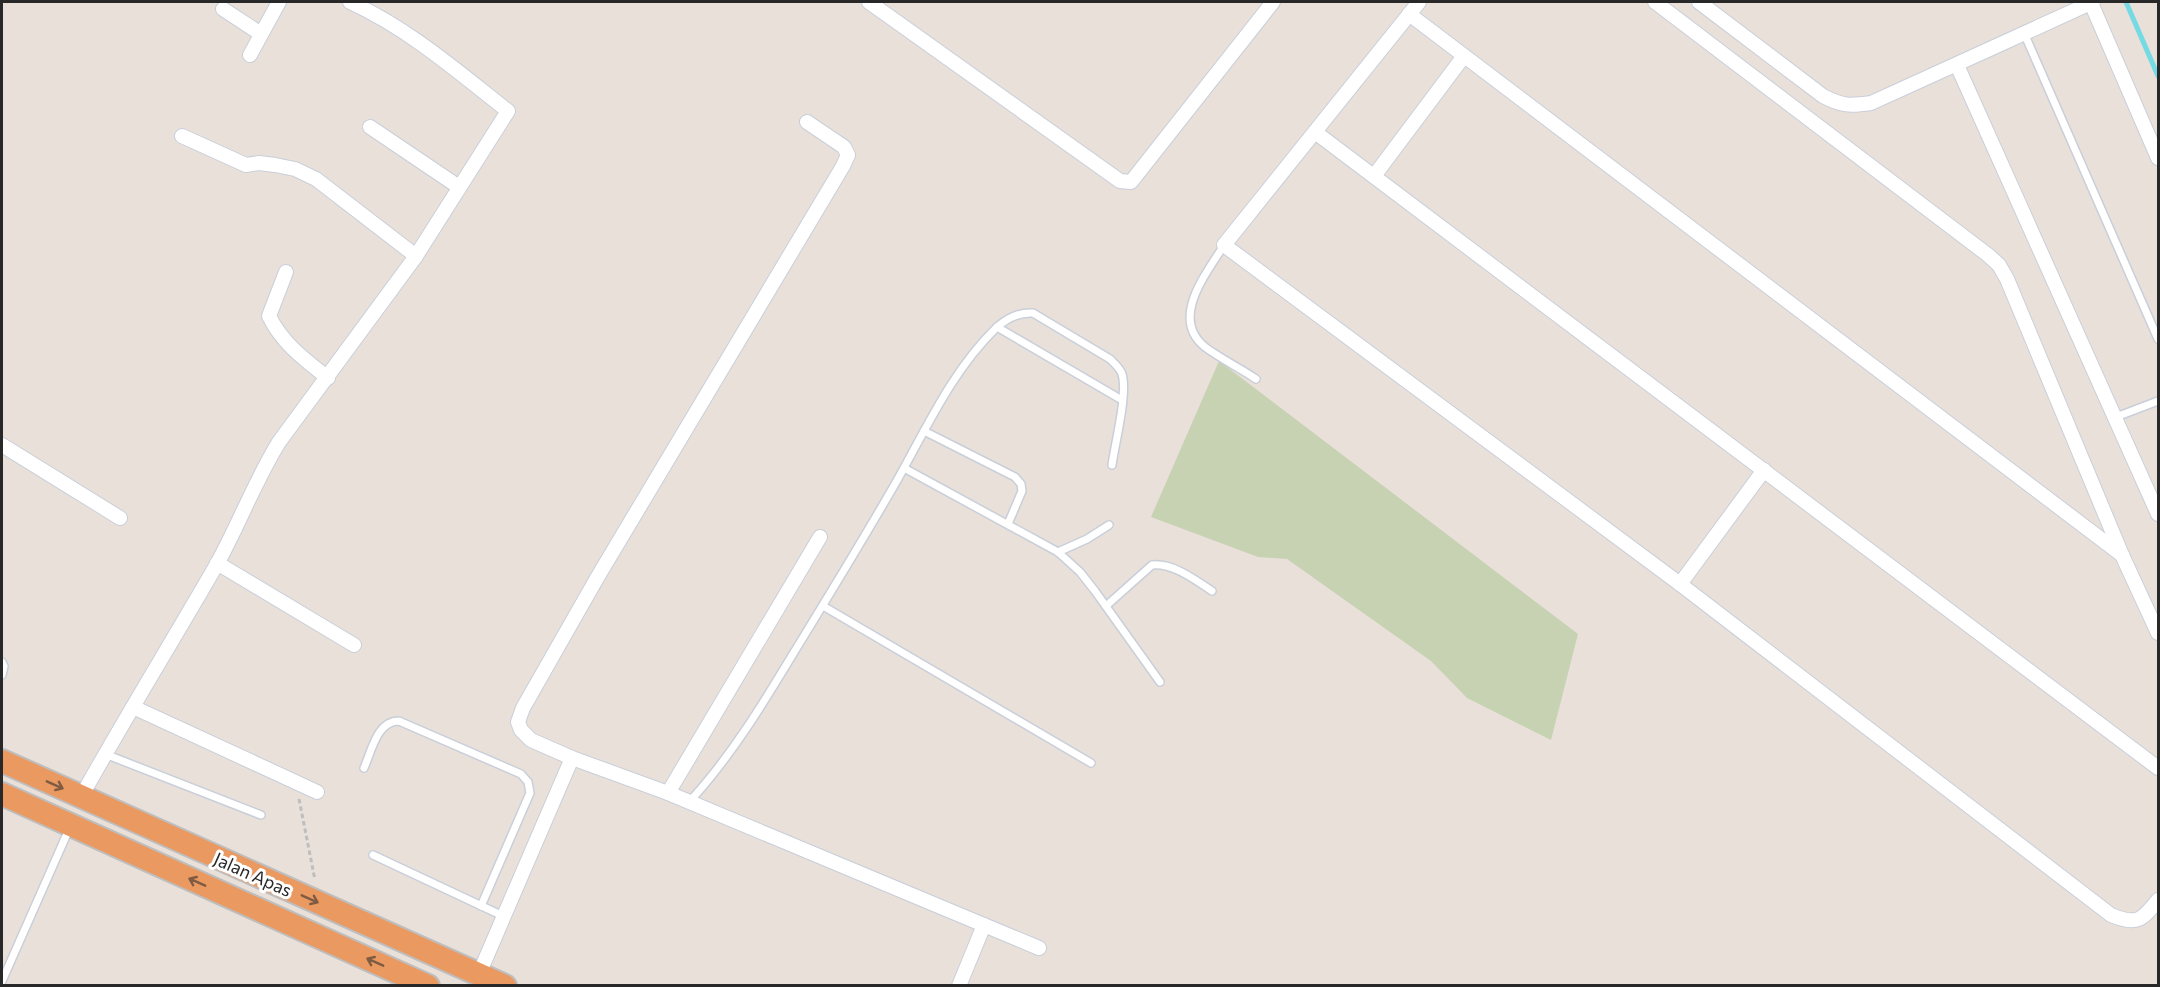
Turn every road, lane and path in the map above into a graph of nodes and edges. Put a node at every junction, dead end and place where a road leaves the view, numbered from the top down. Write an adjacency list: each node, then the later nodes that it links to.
1 (279, 2): 12 (street)
2 (350, 2): 22 (street)
3 (869, 2): 4 (street)
4 (1273, 2)
5 (1419, 2): 10 (street)
6 (1655, 2): 44 (street)
7 (1699, 2): 15 (street)
8 (2092, 2): 11 (street); 20 (street)
9 (223, 9): 12 (street)
10 (1409, 14): 14 (street); 18 (street)
11 (2024, 33): 15 (street); 27 (lane)
12 (261, 34): 13 (street)
13 (250, 55)
14 (1464, 56): 21 (street); 44 (street)
15 (1957, 65): 32 (street)
16 (807, 122): 57 (street)
17 (370, 127): 22 (street)
18 (1315, 132): 21 (street); 23 (street)
19 (182, 136): 24 (street)
20 (2158, 158)
21 (1374, 176): 37 (street)
22 (459, 188): 24 (street)
23 (1224, 245): 29 (lane); 46 (street)
24 (416, 256): 28 (street)
25 (286, 272): 28 (street)
26 (997, 327): 30 (lane); 30 (lane); 33 (lane)
27 (2158, 339)
28 (328, 378): 45 (street)
29 (1257, 378)
30 (1122, 400): 35 (lane)
31 (2158, 401): 32 (lane)
32 (2116, 417): 38 (street)
33 (924, 430): 36 (lane); 40 (lane)
34 (2, 445): 39 (street)
35 (1112, 465)
36 (904, 468): 40 (lane); 48 (lane)
37 (1764, 470): 46 (street); 61 (street)
38 (2158, 514)
39 (120, 518)
40 (1008, 524): 43 (lane)
41 (1109, 525): 43 (lane)
42 (820, 537): 64 (street)
43 (1058, 552): 49 (lane)
44 (2122, 555): 50 (street)
45 (217, 564): 51 (street); 55 (street)
46 (1680, 584): 72 (street)
47 (1212, 591): 49 (lane)
48 (823, 606): 59 (lane); 67 (lane)
49 (1106, 606): 54 (lane)
50 (2158, 633)
51 (354, 645)
52 (2, 662): 53 (lane)
53 (2, 675)
54 (1160, 682)
55 (133, 707): 56 (street); 62 (street)
56 (105, 753): 66 (street); 68 (lane)
57 (572, 758): 64 (street); 74 (street)
58 (2, 761): 66 (highway, Jalan Apas, one-way to 66)
59 (1091, 763)
60 (364, 768): 73 (lane)
61 (2158, 768)
62 (301, 784): 63 (street); 71 (path)
63 (316, 792)
64 (668, 792): 67 (street)
65 (2, 794): 69 (highway, Jalan Apas)
66 (81, 796): 77 (highway, Jalan Apas, one-way to 77)
67 (689, 802): 75 (street)
68 (261, 815)
69 (70, 825): 78 (lane); 79 (highway, Jalan Apas, one-way to 69)
70 (373, 855): 73 (lane)
71 (315, 880)
72 (2158, 900)
73 (481, 906): 74 (lane)
74 (504, 916): 77 (street)
75 (984, 924): 76 (street); 81 (street)
76 (1040, 948)
77 (479, 974): 80 (highway, Jalan Apas)
78 (2, 981)
79 (428, 986)
80 (505, 986)
81 (959, 986)

